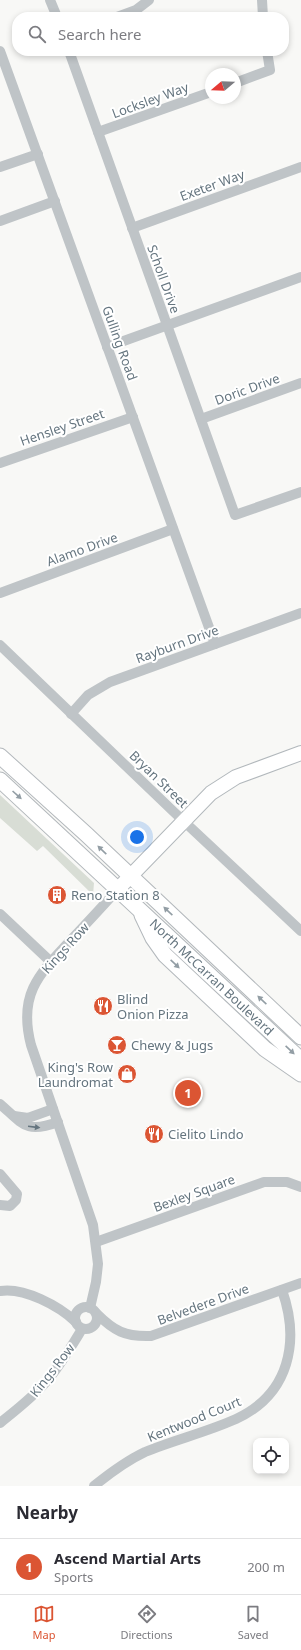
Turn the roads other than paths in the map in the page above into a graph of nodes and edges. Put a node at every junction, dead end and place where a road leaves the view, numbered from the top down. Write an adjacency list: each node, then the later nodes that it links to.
1 (50, 0): 4 (street)
2 (149, 0): 5 (street)
3 (262, 0): 6 (street)
4 (54, 12)
5 (131, 12)
6 (263, 12)
7 (0, 51): 13 (street, Gulling Road)
8 (71, 56): 12 (street, Scholl Drive)
9 (268, 56): 10 (street)
10 (241, 81)
11 (205, 94): 12 (street, Locksley Way)
12 (98, 132): 18 (street, Scholl Drive)
13 (38, 154): 14 (street); 16 (street, Gulling Road)
14 (0, 167)
15 (301, 167): 18 (street, Exeter Way)
16 (55, 201): 17 (street); 21 (street, Gulling Road)
17 (0, 221)
18 (132, 228): 20 (street, Scholl Drive)
19 (301, 277): 20 (street)
20 (167, 325): 21 (street); 24 (street, Scholl Drive)
21 (107, 347): 23 (street, Gulling Road)
22 (301, 383): 24 (street, Doric Drive)
23 (133, 416): 25 (street, Hensley Street); 27 (street, Gulling Road)
24 (201, 419): 26 (street, Scholl Drive)
25 (0, 463)
26 (301, 492)
27 (174, 529): 28 (street, Alamo Drive); 30 (street, Gulling Road)
28 (0, 593)
29 (301, 613): 30 (street, Rayburn Drive)
30 (215, 644): 32 (street, Rayburn Drive)
31 (0, 645): 32 (street, Bryan Street)
32 (71, 714): 36 (street, Bryan Street)
33 (0, 756): 37 (main road, North McCarran Boulevard, one-way to 33)
34 (300, 756): 36 (main road, Kings Row)
35 (0, 780): 38 (main road, North McCarran Boulevard, one-way to 38)
36 (184, 821): 37 (main road, Kings Row); 41 (street, Bryan Street)
37 (130, 877): 38 (main road, Kings Row); 43 (main road, North McCarran Boulevard, one-way to 37)
38 (118, 889): 39 (main road, North McCarran Boulevard); 42 (street, Kings Row)
39 (139, 909): 44 (main road, North McCarran Boulevard, one-way to 44); 45 (main road, one-way to 45)
40 (0, 914): 42 (street)
41 (301, 931)
42 (51, 962): 47 (street, Kings Row)
43 (301, 1037)
44 (301, 1060)
45 (301, 1074)
46 (0, 1104): 48 (street)
47 (53, 1109): 48 (street); 49 (street, Kings Row)
48 (14, 1116): 49 (street, one-way to 49)
49 (58, 1122): 53 (street, Kings Row)
50 (0, 1174): 52 (street)
51 (301, 1187): 53 (street, Bexley Square)
52 (0, 1205)
53 (96, 1242): 58 (street, Kings Row)
54 (301, 1282): 55 (street, Belvedere Drive)
55 (282, 1290): 60 (street, Belvedere Drive); 62 (street, Kentwood Court)
56 (0, 1291): 57 (street)
57 (58, 1307): 58 (street); 59 (street)
58 (89, 1310): 59 (street, Kings Row); 59 (street, Kings Row); 60 (street, Belvedere Drive)
59 (83, 1327): 60 (street, Belvedere Drive); 61 (street, Kings Row)
60 (113, 1329)
61 (0, 1423)
62 (94, 1486)

